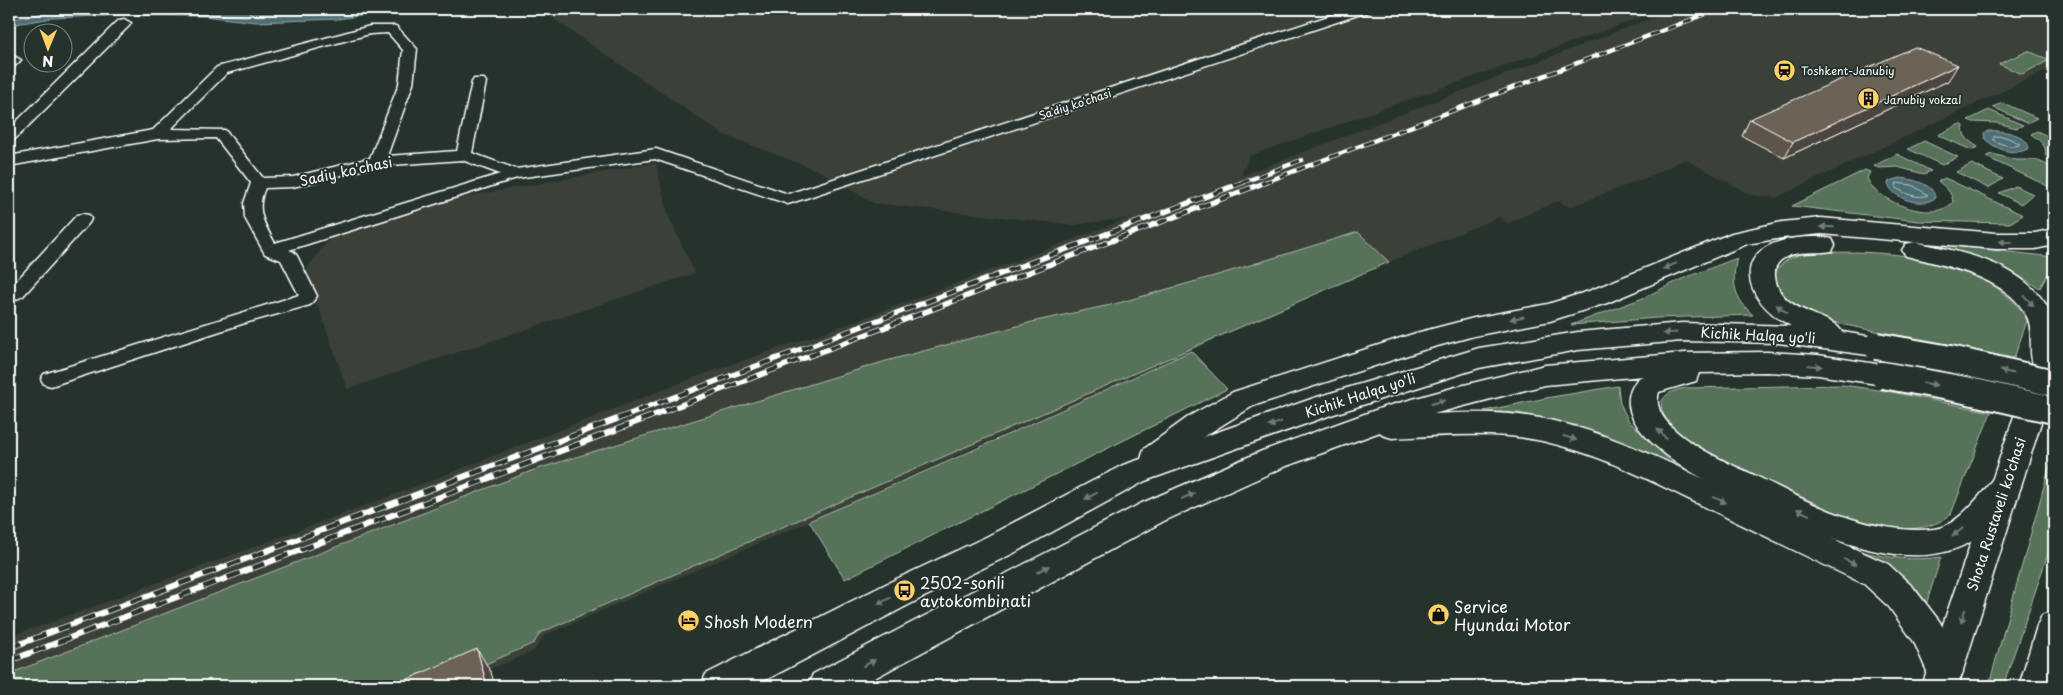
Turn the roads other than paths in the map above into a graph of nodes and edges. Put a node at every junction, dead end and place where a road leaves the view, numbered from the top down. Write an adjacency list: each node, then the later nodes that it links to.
1 (1362, 9): 11 (street, Sa'diy ko'chasi)
2 (124, 23): 5 (street)
3 (479, 82): 6 (street)
4 (158, 134): 7 (street); 8 (street); 10 (street)
5 (9, 137)
6 (464, 155): 8 (street, Sadiy ko'chasi); 9 (street, Sadiy ko'chasi)
7 (9, 161)
8 (376, 161): 10 (street, Sadiy ko'chasi)
9 (515, 174): 11 (street, Sadiy ko'chasi); 14 (street)
10 (259, 182): 14 (street)
11 (788, 198)
12 (83, 219): 15 (street)
13 (2054, 237): 22 (main road, one-way to 22)
14 (271, 250): 19 (street)
15 (9, 298)
16 (1876, 346): 18 (main road, Kichik Halqa yo'li, one-way to 16, bridge); 18 (main road, one-way to 18); 22 (main road, Kichik Halqa yo'li, one-way to 22)
17 (1767, 362): 20 (main road, Kichik Halqa yo'li, one-way to 20, bridge); 21 (main road, Kichik Halqa yo'li, one-way to 17); 23 (main road, one-way to 17)
18 (2051, 363): 23 (main road, Shota Rustaveli ko'chasi)
19 (50, 379)
20 (2054, 410)
21 (1346, 431): 25 (main road, one-way to 25); 28 (main road, Kichik Halqa yo'li, one-way to 21)
22 (1134, 473): 27 (main road, Kichik Halqa yo'li, one-way to 27)
23 (2005, 486): 25 (main road, Shota Rustaveli ko'chasi, one-way to 25)
24 (2054, 626): 26 (main road)
25 (1943, 679)
26 (2044, 679)
27 (719, 686)
28 (826, 686)

